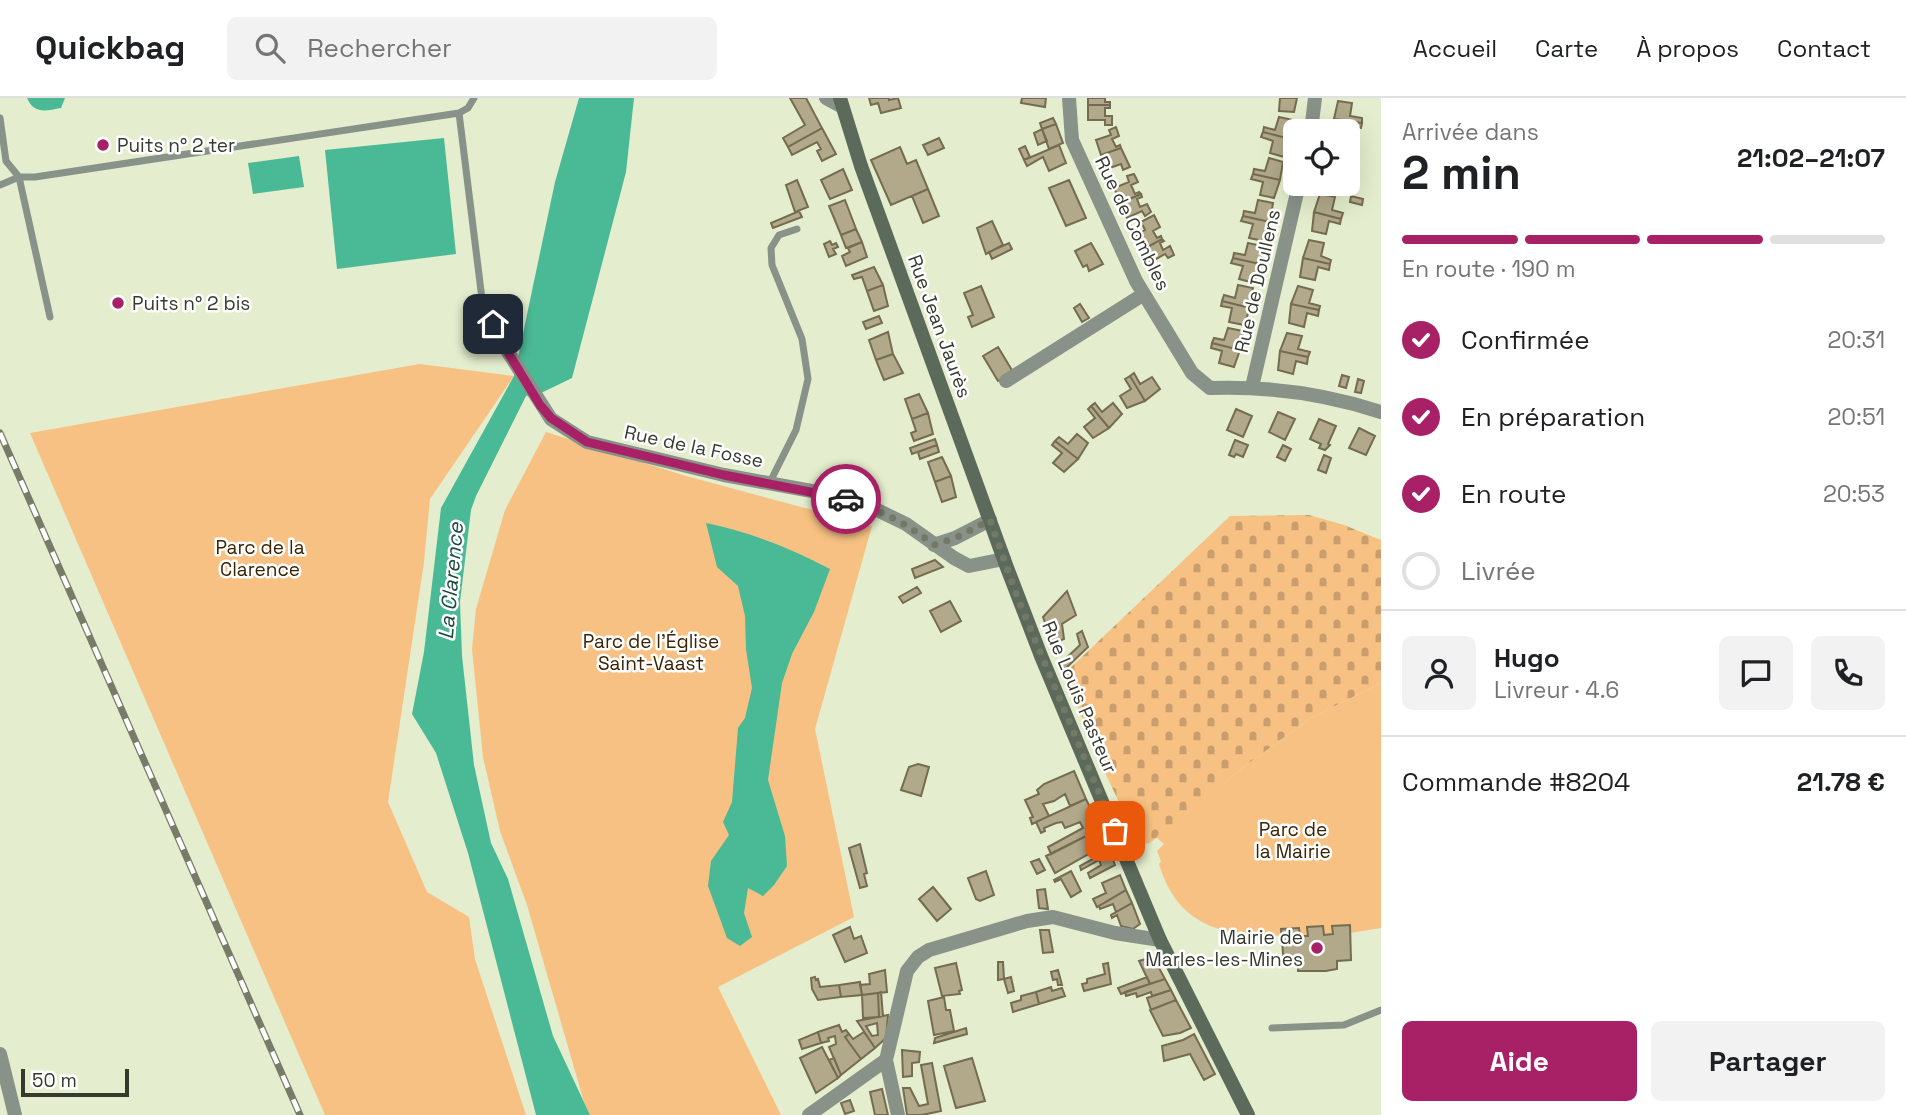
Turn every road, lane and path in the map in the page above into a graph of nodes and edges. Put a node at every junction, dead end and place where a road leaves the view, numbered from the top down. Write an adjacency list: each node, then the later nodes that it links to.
1 (474, 98): 6 (lane)
2 (826, 98): 5 (street, Rue Jean Jaurès)
3 (1069, 98): 13 (street, Rue de Combles)
4 (1315, 98): 8 (street)
5 (840, 102): 20 (main road, Rue Jean Jaurès)
6 (459, 113): 9 (lane); 15 (lane)
7 (0, 118): 9 (lane)
8 (1312, 119)
9 (19, 177): 10 (lane); 14 (lane)
10 (0, 185)
11 (1296, 196): 17 (street, Rue de Doullens)
12 (797, 229): 19 (lane)
13 (1144, 294): 16 (street); 17 (street, Rue de Combles)
14 (50, 317)
15 (493, 324): 19 (street, Rue de la Fosse)
16 (1006, 381)
17 (1252, 387): 18 (street)
18 (1381, 412)
19 (770, 482): 21 (street, Rue de la Fosse)
20 (990, 520): 21 (street); 22 (main road, Rue Jean Jaurès)
21 (934, 545): 22 (street, Rue de la Fosse)
22 (1004, 559): 23 (main road, Rue Louis Pasteur)
23 (1160, 940): 27 (street); 31 (main road, Rue Louis Pasteur)
24 (1381, 1010): 25 (lane)
25 (1272, 1028)
26 (0, 1054): 28 (street)
27 (886, 1060): 29 (street); 30 (street)
28 (15, 1115)
29 (810, 1115)
30 (898, 1115)
31 (1248, 1115)

